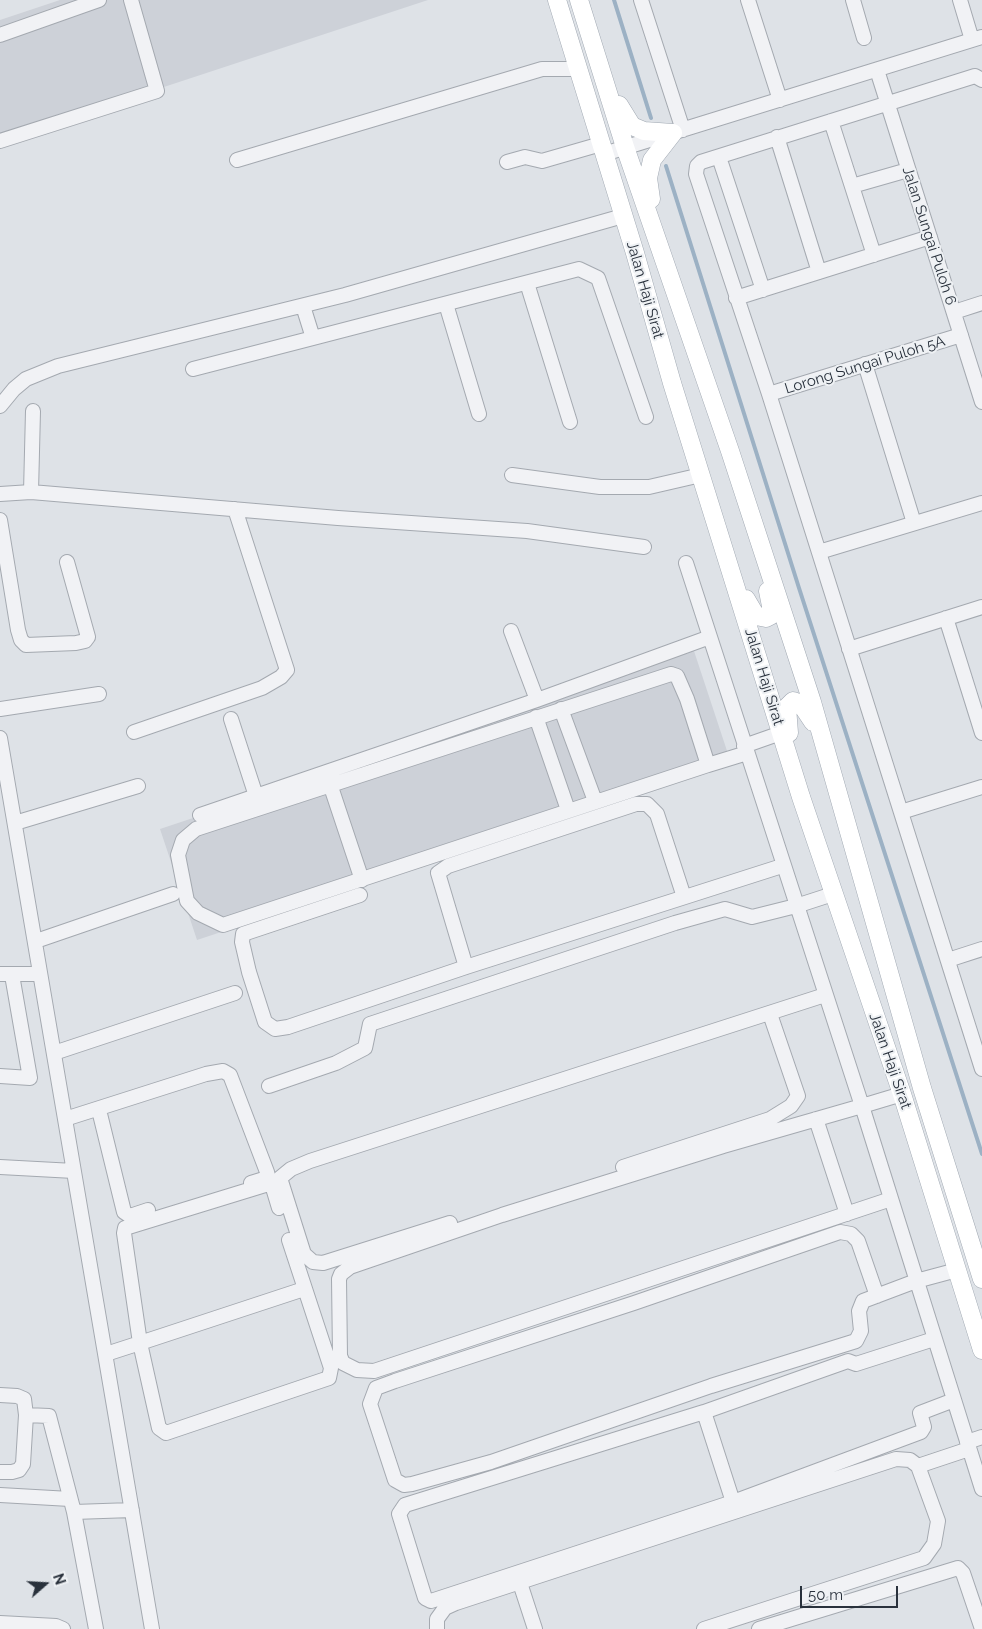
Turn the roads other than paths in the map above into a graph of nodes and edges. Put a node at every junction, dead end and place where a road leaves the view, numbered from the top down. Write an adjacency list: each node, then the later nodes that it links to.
1 (99, 0): 9 (street)
2 (131, 0): 20 (street)
3 (557, 0): 12 (main road, Jalan Haji Sirat)
4 (578, 0): 18 (main road); 21 (main road, Jalan Haji Sirat)
5 (642, 0): 18 (street)
6 (748, 0): 15 (street)
7 (853, 0): 10 (street)
8 (960, 0): 11 (street)
9 (0, 35)
10 (864, 38)
11 (977, 39): 13 (street)
12 (578, 69): 22 (main road, Jalan Haji Sirat); 24 (street)
13 (877, 70): 15 (street); 16 (street, Jalan Sungai Puloh 6)
14 (982, 80): 16 (street)
15 (780, 100): 18 (street)
16 (887, 103): 17 (street); 26 (street, Jalan Sungai Puloh 6)
17 (831, 121): 19 (street); 27 (street)
18 (678, 132): 21 (street); 32 (main road)
19 (777, 137): 23 (street); 31 (street)
20 (0, 141)
21 (625, 147): 22 (street); 32 (main road, Jalan Haji Sirat)
22 (602, 149): 25 (street); 28 (main road, Jalan Haji Sirat)
23 (719, 156): 34 (street); 35 (street)
24 (238, 160)
25 (507, 162)
26 (908, 170): 27 (street); 29 (street, Jalan Sungai Puloh 6)
27 (852, 186): 30 (street)
28 (623, 216): 38 (street); 52 (main road, Jalan Haji Sirat)
29 (930, 237): 30 (street); 39 (street, Jalan Sungai Puloh 6)
30 (874, 254): 31 (street)
31 (819, 272): 34 (street)
32 (671, 282): 59 (main road, Jalan Haji Sirat)
33 (527, 283): 37 (street); 49 (street); 50 (street)
34 (763, 290): 35 (street)
35 (736, 298): 44 (street)
36 (982, 303): 39 (street)
37 (446, 304): 41 (street); 48 (street)
38 (303, 306): 41 (street); 46 (street)
39 (954, 312): 40 (street, Jalan Sungai Puloh 6)
40 (961, 335): 42 (street, Lorong Sungai Puloh 5A); 45 (street, Jalan Sungai Puloh 6)
41 (313, 338): 43 (street)
42 (865, 364): 44 (street, Lorong Sungai Puloh 5A); 58 (street)
43 (193, 369)
44 (769, 394): 62 (street)
45 (982, 402)
46 (0, 406)
47 (33, 411): 53 (street)
48 (479, 414)
49 (646, 417)
50 (570, 422)
51 (512, 474): 52 (street)
52 (701, 475): 61 (main road, Jalan Haji Sirat)
53 (31, 492): 54 (street); 56 (street)
54 (0, 494)
55 (982, 503): 58 (street)
56 (235, 509): 60 (street); 76 (street)
57 (0, 520): 63 (street)
58 (914, 523): 62 (street)
59 (758, 536): 61 (main road); 81 (main road, Jalan Haji Sirat)
60 (644, 547)
61 (726, 552): 78 (main road, Jalan Haji Sirat)
62 (819, 552): 69 (street)
63 (66, 562)
64 (686, 563): 68 (street)
65 (982, 607): 66 (street)
66 (946, 618): 69 (street); 77 (street)
67 (511, 631): 71 (street)
68 (710, 637): 71 (street); 80 (street)
69 (849, 649): 90 (street)
70 (99, 694): 72 (street)
71 (537, 700): 86 (street)
72 (0, 709)
73 (561, 709): 74 (street); 82 (street); 88 (street)
74 (536, 717): 83 (street); 89 (street)
75 (231, 719): 86 (street)
76 (134, 732)
77 (982, 732)
78 (781, 734): 80 (street); 87 (main road, Jalan Haji Sirat)
79 (0, 738): 92 (street)
80 (746, 750): 82 (street); 93 (street)
81 (829, 757): 87 (main road); 123 (main road, Jalan Haji Sirat)
82 (708, 765): 88 (street)
83 (330, 784): 94 (street); 94 (street)
84 (138, 786): 92 (street)
85 (982, 787): 90 (street)
86 (256, 796): 91 (street)
87 (801, 797): 96 (main road, Jalan Haji Sirat)
88 (595, 801): 89 (street)
89 (568, 810): 94 (street)
90 (901, 812): 102 (street)
91 (200, 815)
92 (15, 823): 100 (street)
93 (782, 866): 98 (street); 99 (street)
94 (362, 880)
95 (174, 894): 100 (street)
96 (833, 894): 99 (street); 113 (main road, Jalan Haji Sirat)
97 (360, 895): 103 (street)
98 (684, 898): 103 (street); 103 (street)
99 (796, 906): 107 (street); 112 (street)
100 (36, 941): 104 (street)
101 (982, 949): 102 (street)
102 (948, 960): 110 (street)
103 (466, 966)
104 (39, 974): 105 (street); 109 (street)
105 (6, 975): 111 (street)
106 (235, 993): 109 (street)
107 (825, 995): 108 (street); 114 (street)
108 (770, 1014): 108 (street)
109 (54, 1053): 116 (street)
110 (982, 1069)
111 (0, 1076)
112 (269, 1086)
113 (902, 1094): 114 (street); 122 (main road, Jalan Haji Sirat)
114 (862, 1106): 117 (street); 120 (street)
115 (99, 1110): 115 (street); 116 (street)
116 (65, 1119): 119 (street)
117 (816, 1119): 121 (street); 121 (street)
118 (0, 1167): 119 (street)
119 (74, 1171): 130 (street)
120 (891, 1199): 121 (street); 124 (street)
121 (847, 1214)
122 (957, 1270): 124 (street); 129 (main road, Jalan Haji Sirat)
123 (982, 1279)
124 (916, 1281): 126 (street); 127 (street)
125 (304, 1289): 128 (street); 128 (street); 128 (street)
126 (876, 1296): 126 (street)
127 (934, 1339): 132 (street); 133 (street)
128 (140, 1343): 130 (street)
129 (982, 1350)
130 (106, 1354): 143 (street)
131 (0, 1395): 134 (street)
132 (954, 1400): 136 (street); 141 (street)
133 (704, 1412): 141 (street); 141 (street)
134 (26, 1415): 138 (street); 142 (street)
135 (982, 1437): 136 (street)
136 (968, 1446): 137 (street); 139 (street)
137 (918, 1466): 144 (street); 152 (street)
138 (0, 1472)
139 (982, 1489)
140 (0, 1495): 142 (street)
141 (733, 1502)
142 (72, 1505): 143 (street); 148 (street)
143 (132, 1510): 149 (street)
144 (520, 1584): 150 (street); 151 (street)
145 (979, 1612): 153 (street); 154 (street)
146 (0, 1623): 147 (street)
147 (63, 1629)
148 (96, 1629)
149 (152, 1629)
150 (437, 1629)
151 (535, 1629)
152 (704, 1629)
153 (759, 1629)
154 (982, 1629)

